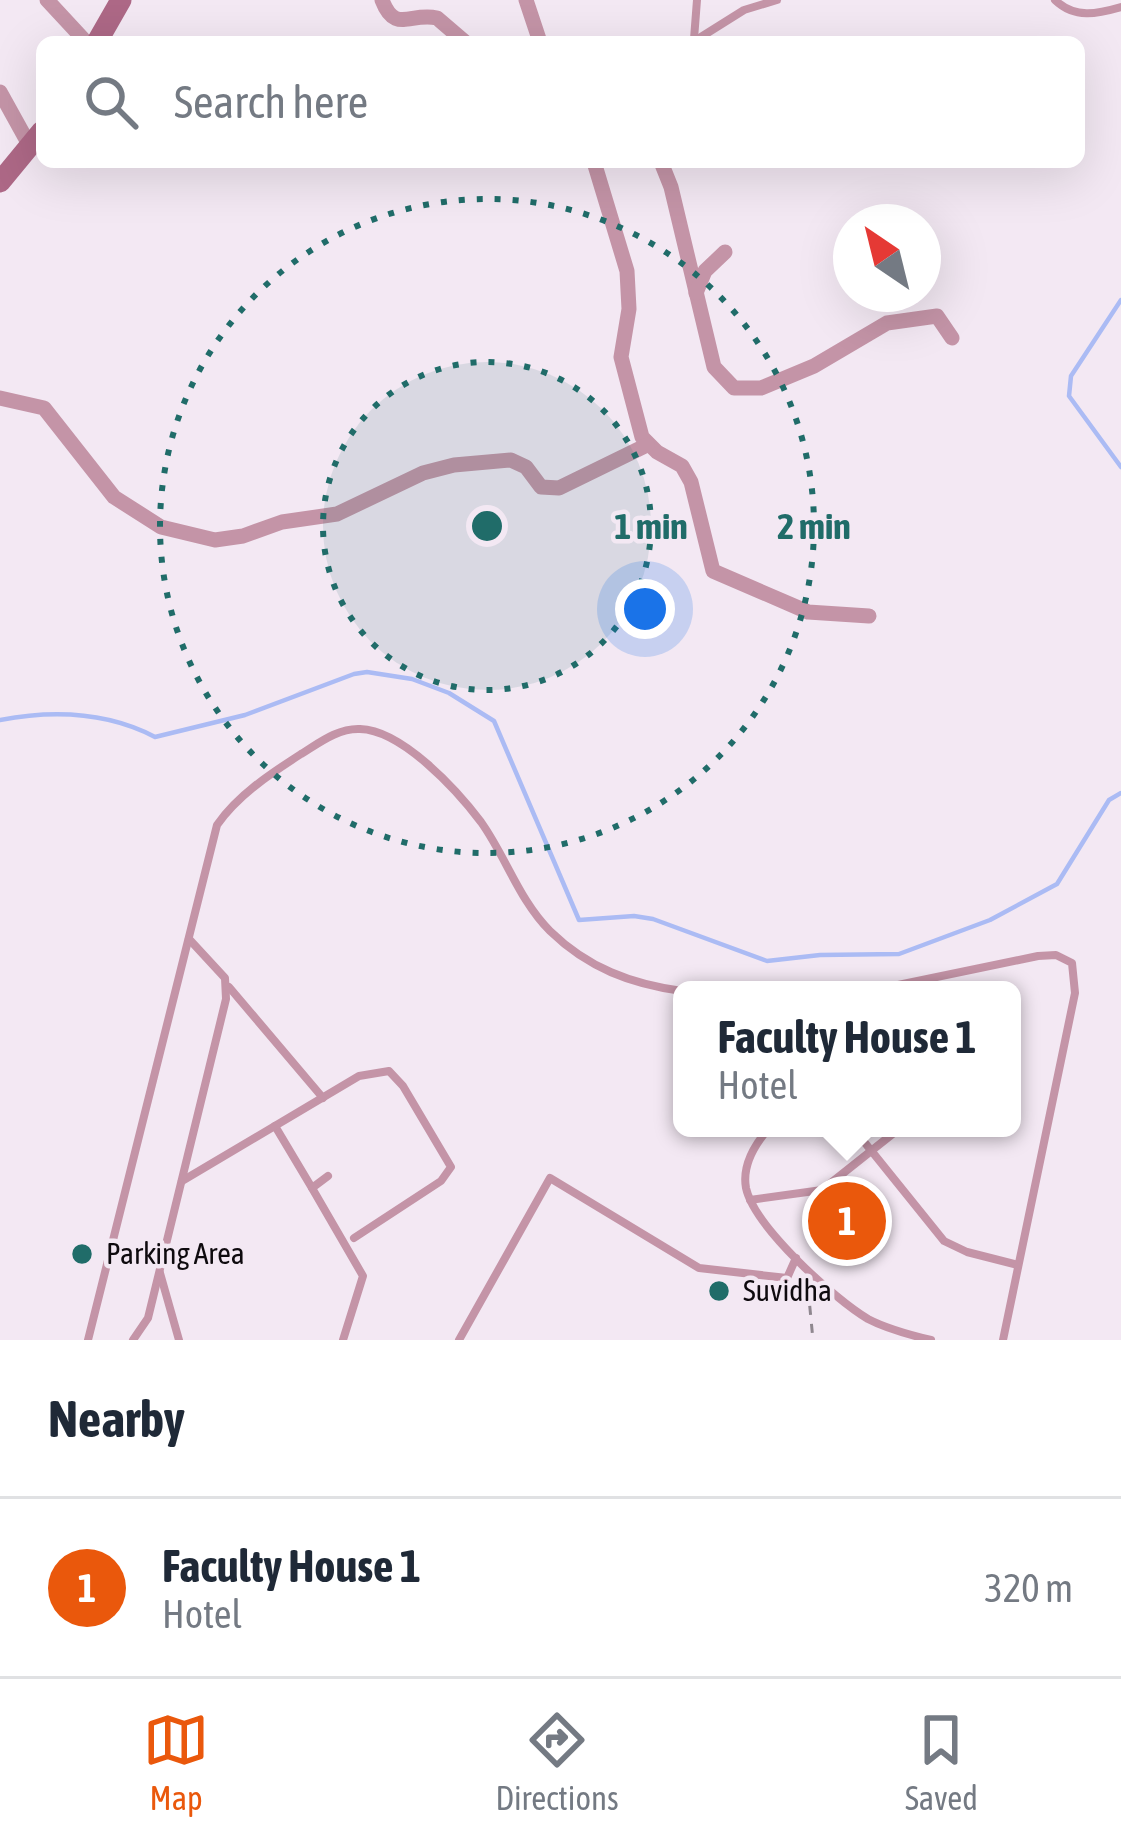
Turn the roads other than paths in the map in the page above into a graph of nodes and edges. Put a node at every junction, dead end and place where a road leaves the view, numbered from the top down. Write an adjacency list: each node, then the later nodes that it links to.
1 (47, 0): 9 (street)
2 (121, 0): 10 (street)
3 (382, 0): 11 (street)
4 (526, 0): 12 (street)
5 (697, 0): 13 (lane)
6 (777, 0): 14 (lane)
7 (1055, 0): 8 (lane)
8 (1121, 7)
9 (80, 36)
10 (100, 36)
11 (458, 36)
12 (538, 36)
13 (693, 36)
14 (701, 36)
15 (0, 92): 16 (street)
16 (36, 138)
17 (36, 140): 20 (street)
18 (596, 168): 25 (street)
19 (663, 168): 22 (street)
20 (0, 182)
21 (725, 252): 22 (street)
22 (696, 293): 23 (street)
23 (952, 338)
24 (0, 398): 25 (street)
25 (647, 445): 26 (street)
26 (868, 616)
27 (188, 938): 29 (lane); 30 (lane); 45 (lane)
28 (917, 981): 43 (lane)
29 (228, 986): 31 (lane); 38 (lane)
30 (673, 989)
31 (323, 1098): 32 (lane); 41 (lane)
32 (275, 1126): 38 (lane); 39 (lane)
33 (764, 1137): 40 (lane)
34 (860, 1137): 36 (lane)
35 (888, 1137): 36 (lane)
36 (870, 1150): 40 (lane); 43 (lane)
37 (328, 1176): 39 (lane)
38 (182, 1180): 44 (lane)
39 (312, 1188): 48 (lane)
40 (750, 1200): 42 (lane)
41 (354, 1238)
42 (796, 1258): 49 (lane); 50 (lane)
43 (1018, 1265): 51 (lane)
44 (160, 1271): 46 (lane); 47 (lane)
45 (88, 1340)
46 (134, 1340)
47 (178, 1340)
48 (343, 1340)
49 (459, 1340)
50 (931, 1340)
51 (1003, 1340)

